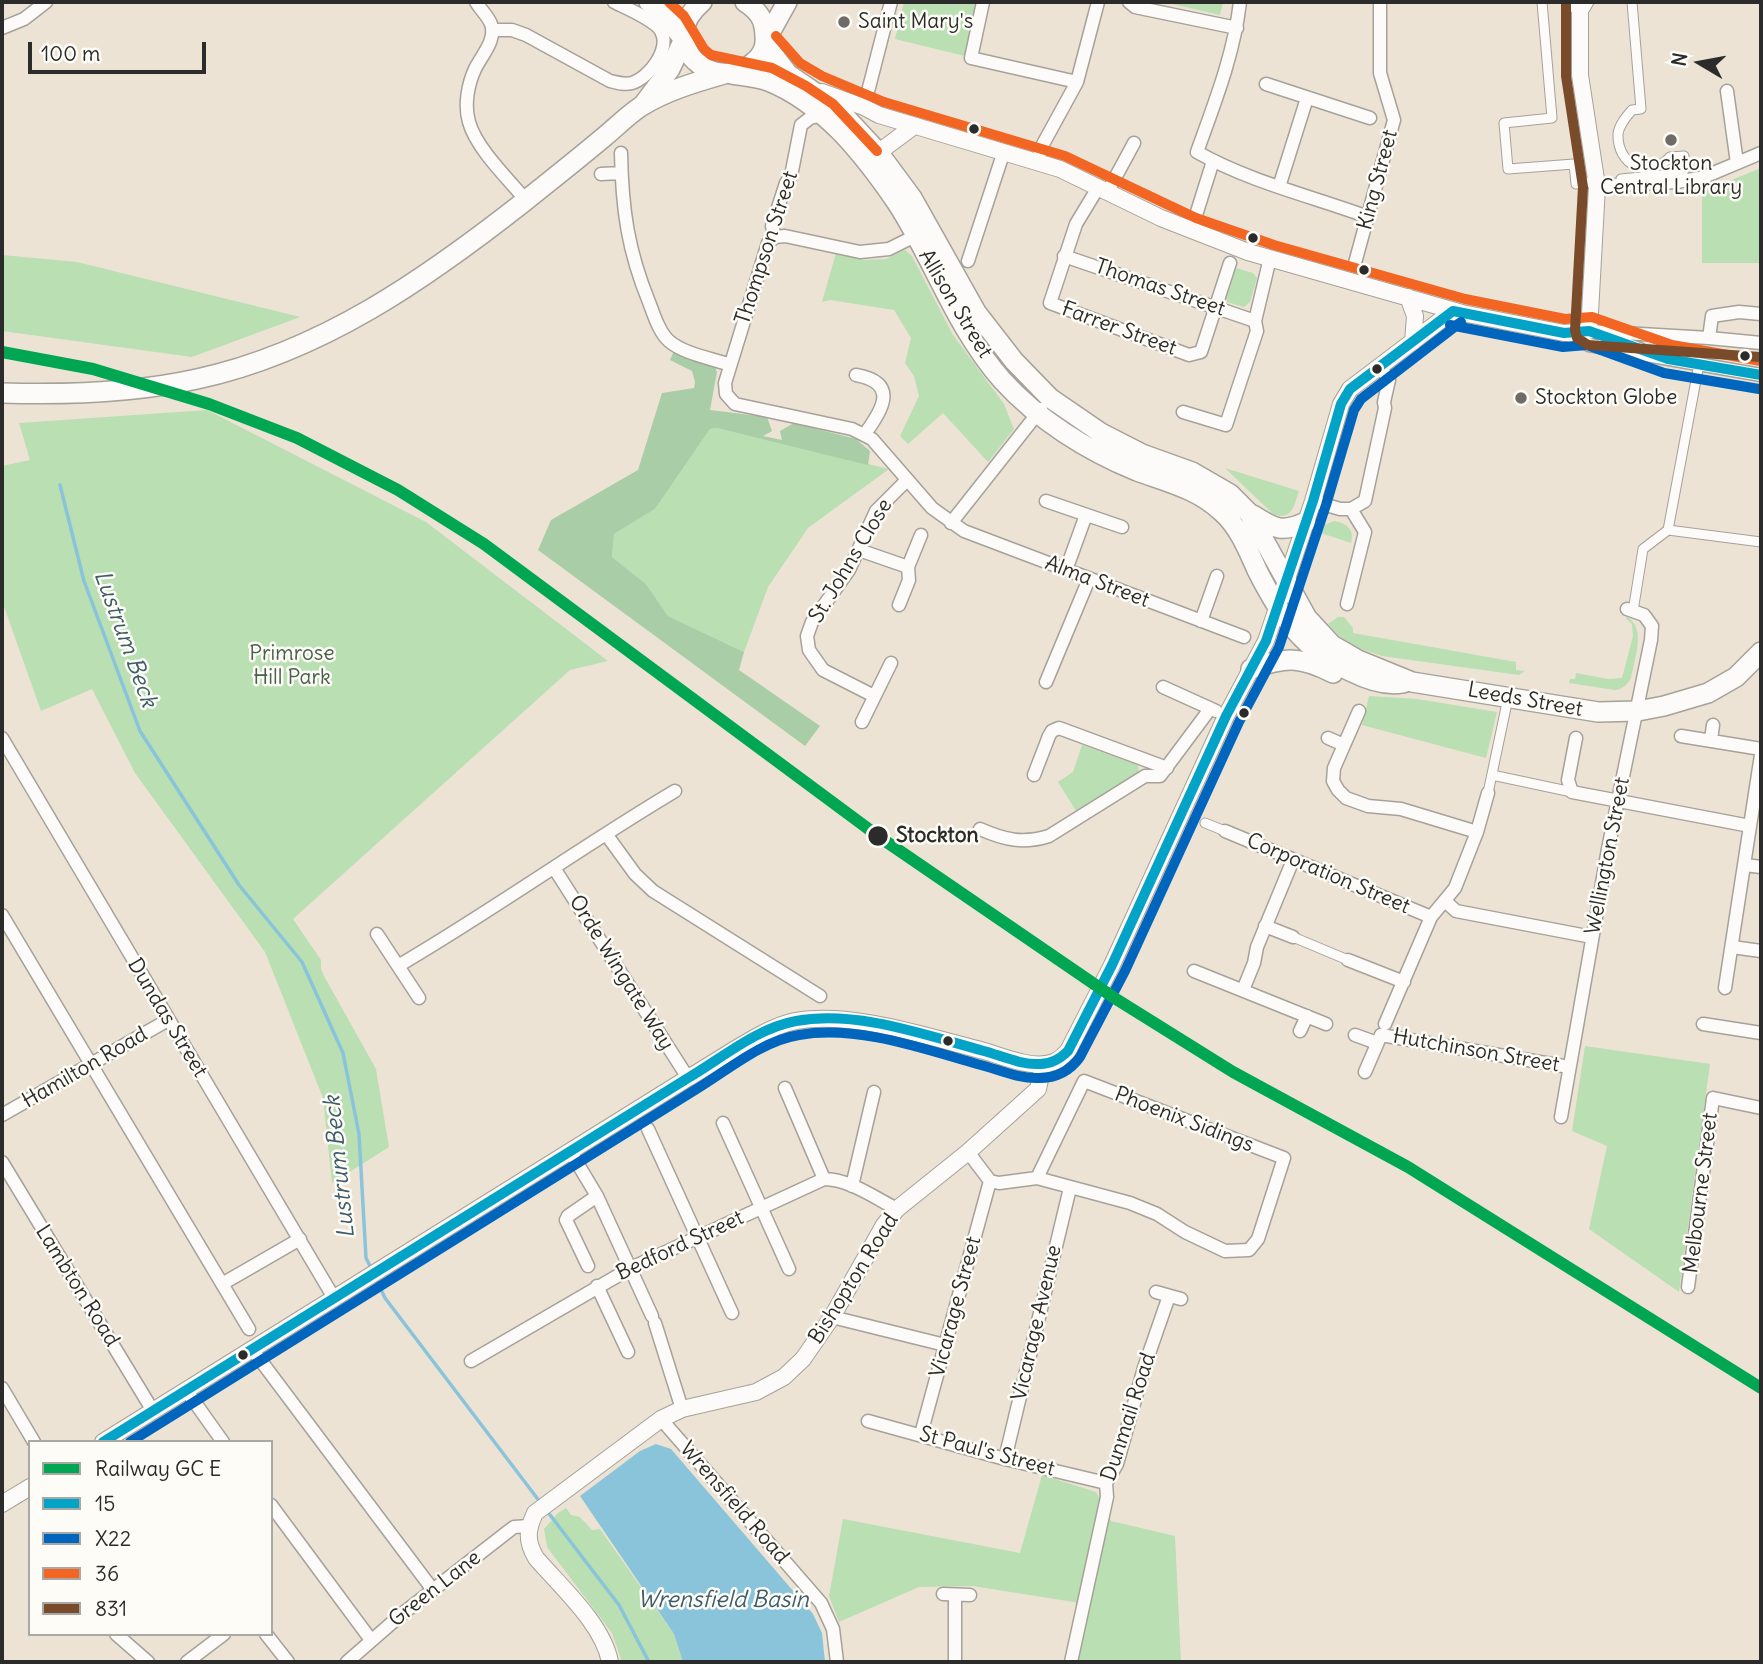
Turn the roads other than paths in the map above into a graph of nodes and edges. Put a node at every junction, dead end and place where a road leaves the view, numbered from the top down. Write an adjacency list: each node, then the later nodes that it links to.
1 (46, 2): 17 (street)
2 (476, 2): 19 (street)
3 (614, 2): 19 (street)
4 (649, 2): 20 (main road)
5 (702, 2): 20 (main road)
6 (745, 2): 21 (main road, Allison Street)
7 (788, 2): 21 (main road)
8 (891, 2): 29 (street)
9 (983, 2): 23 (street)
10 (1098, 2): 23 (street)
11 (1129, 2): 18 (street)
12 (1240, 2): 18 (street)
13 (1380, 2): 47 (street, King Street)
14 (1542, 2): 43 (street)
15 (1632, 2): 43 (street)
16 (1579, 3): 43 (street)
17 (2, 28)
18 (1237, 28): 39 (street)
19 (492, 30): 46 (street)
20 (682, 39): 22 (main road); 28 (main road)
21 (765, 42): 22 (main road); 25 (main road, Allison Street)
22 (728, 74): 28 (main road); 30 (main road, Allison Street)
23 (1077, 82): 38 (street)
24 (1266, 84): 27 (street)
25 (810, 88): 29 (street); 37 (main road, Allison Street)
26 (1727, 91): 40 (street)
27 (1307, 98): 31 (street); 44 (street)
28 (642, 106): 46 (main road)
29 (864, 107): 32 (street)
30 (824, 115): 37 (main road, Allison Street); 50 (street, Thompson Street)
31 (1370, 118)
32 (914, 126): 34 (street); 37 (street)
33 (1134, 143): 45 (street)
34 (1004, 151): 38 (street); 54 (street)
35 (621, 153): 41 (street)
36 (1761, 153): 40 (street)
37 (872, 157): 49 (main road, Allison Street); 75 (main road, Allison Street)
38 (1038, 161): 45 (street)
39 (1213, 161): 44 (street); 48 (street)
40 (1737, 163): 43 (street)
41 (621, 173): 42 (street); 70 (street)
42 (601, 174)
43 (1597, 184): 63 (street)
44 (1279, 187): 47 (street)
45 (1103, 189): 48 (street); 52 (street)
46 (526, 200): 74 (main road)
47 (1368, 217): 56 (street, King Street)
48 (1191, 231): 51 (street)
49 (915, 236): 50 (street); 77 (main road, Allison Street)
50 (775, 237): 70 (street, Thompson Street)
51 (1235, 247): 53 (street); 55 (street)
52 (1064, 256): 59 (street, Thomas Street); 59 (street, Farrer Street)
53 (1270, 258): 57 (street); 62 (street)
54 (968, 261)
55 (1230, 263): 59 (street)
56 (1355, 263): 57 (street, King Street)
57 (1349, 281): 58 (street)
58 (1408, 297): 60 (street); 66 (street)
59 (1215, 307): 62 (street, Thomas Street)
60 (1453, 311): 64 (street); 66 (street)
61 (1761, 314): 65 (street)
62 (1255, 321): 76 (street)
63 (1589, 331): 64 (street); 65 (street); 68 (street)
64 (1564, 333): 68 (street)
65 (1709, 338): 67 (street)
66 (1413, 342): 71 (street)
67 (1761, 343)
68 (1668, 359): 69 (street)
69 (1699, 364): 73 (street); 88 (street)
70 (730, 365): 78 (street, Thompson Street)
71 (1380, 366): 81 (street); 82 (street)
72 (856, 375): 78 (street)
73 (1761, 375)
74 (2, 393)
75 (1051, 398): 77 (street); 83 (main road, Allison Street)
76 (1183, 412)
77 (1038, 413): 86 (street); 99 (main road, Allison Street)
78 (864, 435): 79 (street, Alma Street)
79 (907, 480): 86 (street, Alma Street); 91 (street, St. Johns Close)
80 (1046, 501): 84 (street)
81 (1313, 501): 82 (street); 85 (street)
82 (1351, 509): 97 (street)
83 (1249, 513): 85 (main road); 96 (main road, Allison Street)
84 (1086, 515): 87 (street); 93 (street)
85 (1306, 522): 96 (street)
86 (951, 523): 93 (street, Alma Street)
87 (1122, 527)
88 (1668, 530): 90 (street); 100 (street)
89 (921, 535): 92 (street)
90 (1761, 542)
91 (859, 550): 92 (street); 110 (street, St. Johns Close)
92 (908, 567): 98 (street)
93 (1066, 570): 95 (street, Alma Street)
94 (1217, 576): 101 (street)
95 (1089, 579): 101 (street, Alma Street); 108 (street)
96 (1287, 583): 99 (street); 107 (main road, Leeds Street)
97 (1347, 604)
98 (899, 605)
99 (1278, 606): 105 (street); 106 (main road, Leeds Street)
100 (1630, 607): 114 (street, Wellington Street)
101 (1201, 621): 102 (street, Alma Street)
102 (1244, 637)
103 (1761, 652): 114 (main road, Leeds Street)
104 (891, 663): 110 (street)
105 (1251, 669): 106 (main road); 115 (street)
106 (1360, 676): 107 (main road, Leeds Street)
107 (1412, 681): 111 (main road, Leeds Street)
108 (1046, 682)
109 (1163, 687): 112 (street)
110 (874, 696): 116 (street)
111 (1509, 696): 114 (main road, Leeds Street); 128 (street)
112 (1210, 709): 115 (street); 126 (street)
113 (1359, 711): 123 (street)
114 (1637, 711): 132 (street, Wellington Street)
115 (1226, 716): 169 (street)
116 (862, 722)
117 (1713, 725): 122 (street)
118 (1681, 736): 122 (street)
119 (2, 737): 161 (street, Dundas Street)
120 (1328, 738): 123 (street)
121 (1576, 738): 130 (street)
122 (1711, 740): 124 (street)
123 (1344, 745): 137 (street)
124 (1761, 749)
125 (1761, 762): 134 (street)
126 (1167, 768): 127 (street); 135 (street)
127 (1034, 775)
128 (1492, 775): 130 (street); 131 (street)
129 (675, 791): 138 (street)
130 (1572, 792): 132 (street)
131 (1488, 793): 137 (street)
132 (1618, 800): 134 (street); 149 (street, Wellington Street)
133 (1205, 823): 136 (street)
134 (1750, 826): 140 (street)
135 (980, 829)
136 (1225, 831): 139 (street, Corporation Street)
137 (1477, 832): 143 (street)
138 (606, 834): 141 (street); 158 (street)
139 (1293, 860): 145 (street, Corporation Street); 146 (street)
140 (1745, 865): 142 (street); 150 (street)
141 (554, 867): 153 (street); 173 (street, Orde Wingate Way)
142 (1761, 867)
143 (1445, 901): 145 (street); 149 (street)
144 (2, 915): 170 (street)
145 (1431, 917): 155 (street)
146 (1265, 926): 148 (street); 157 (street)
147 (377, 934): 153 (street)
148 (1293, 937): 152 (street)
149 (1592, 937): 171 (street, Wellington Street)
150 (1732, 947): 151 (street); 156 (street)
151 (1761, 951)
152 (1348, 960): 155 (street)
153 (398, 966): 159 (street)
154 (1194, 971): 157 (street)
155 (1404, 982): 163 (street)
156 (1725, 988)
157 (1243, 990): 160 (street)
158 (820, 996)
159 (419, 998)
160 (1307, 1016): 162 (street); 165 (street)
161 (168, 1020): 170 (street, Hamilton Road); 192 (street, Dundas Street)
162 (1326, 1024)
163 (1385, 1024)
164 (1703, 1024): 166 (street)
165 (1300, 1031)
166 (1761, 1033)
167 (1355, 1035): 168 (street)
168 (1377, 1043): 171 (street, Hutchinson Street); 172 (street, Hutchinson Street)
169 (1043, 1065): 173 (street); 182 (street, Bishopton Road)
170 (91, 1066): 177 (street, Hamilton Road); 197 (street)
171 (1569, 1067): 178 (street, Wellington Street)
172 (1365, 1072)
173 (688, 1078): 181 (street)
174 (785, 1088): 185 (street)
175 (874, 1092): 187 (street)
176 (1761, 1108): 199 (street, Melbourne Street)
177 (2, 1115)
178 (1561, 1117)
179 (723, 1123): 190 (street)
180 (648, 1129): 193 (street)
181 (570, 1152): 189 (street); 201 (street)
182 (968, 1152): 186 (street); 191 (street, Bishopton Road)
183 (2, 1162): 212 (street, Lambton Road)
184 (1037, 1178): 186 (street); 188 (street); 188 (street, Phoenix Sidings)
185 (824, 1179): 187 (street); 190 (street, Bedford Street)
186 (990, 1181): 205 (street, Vicarage Street)
187 (852, 1186): 191 (street)
188 (1070, 1188): 219 (street, Vicarage Avenue)
189 (597, 1196): 194 (street); 195 (street)
190 (763, 1208): 193 (street, Bedford Street); 196 (street)
191 (897, 1209): 203 (street, Bishopton Road)
192 (300, 1239): 197 (street); 201 (street, Dundas Street)
193 (697, 1239): 195 (street, Bedford Street); 202 (street)
194 (588, 1266)
195 (631, 1268): 198 (street, Bedford Street); 211 (street)
196 (789, 1269)
197 (222, 1284): 204 (street)
198 (597, 1286): 207 (street); 208 (street, Bedford Street)
199 (1688, 1287)
200 (1169, 1296): 220 (street, Dunmail Road)
201 (334, 1298): 206 (street)
202 (732, 1313)
203 (832, 1318): 205 (street); 211 (street, Bishopton Road)
204 (249, 1329): 206 (street)
205 (945, 1345): 215 (street, Vicarage Street)
206 (255, 1347): 210 (street); 225 (street)
207 (628, 1352)
208 (471, 1361)
209 (2, 1388): 217 (street)
210 (186, 1390): 212 (street); 218 (street)
211 (682, 1409): 213 (street, Bishopton Road)
212 (153, 1411): 216 (street)
213 (661, 1419): 224 (street, Bishopton Road); 236 (street, Wrensfield Road)
214 (868, 1421): 215 (street, St Paul's Street)
215 (922, 1434): 219 (street, St Paul's Street)
216 (121, 1437)
217 (32, 1440)
218 (222, 1440)
219 (1005, 1459): 220 (street, St Paul's Street)
220 (1106, 1483): 238 (street, Dunmail Road)
221 (28, 1488): 222 (street)
222 (2, 1504)
223 (273, 1508): 230 (street)
224 (532, 1519): 225 (street, Green Lane); 235 (street)
225 (433, 1590): 230 (street, Green Lane)
226 (970, 1595): 237 (street)
227 (118, 1636): 231 (street)
228 (221, 1636): 232 (street)
229 (268, 1636): 233 (street)
230 (371, 1640): 234 (street, Green Lane)
231 (148, 1662)
232 (187, 1662)
233 (288, 1662)
234 (347, 1662)
235 (610, 1662)
236 (837, 1662)
237 (955, 1662)
238 (1071, 1662)

